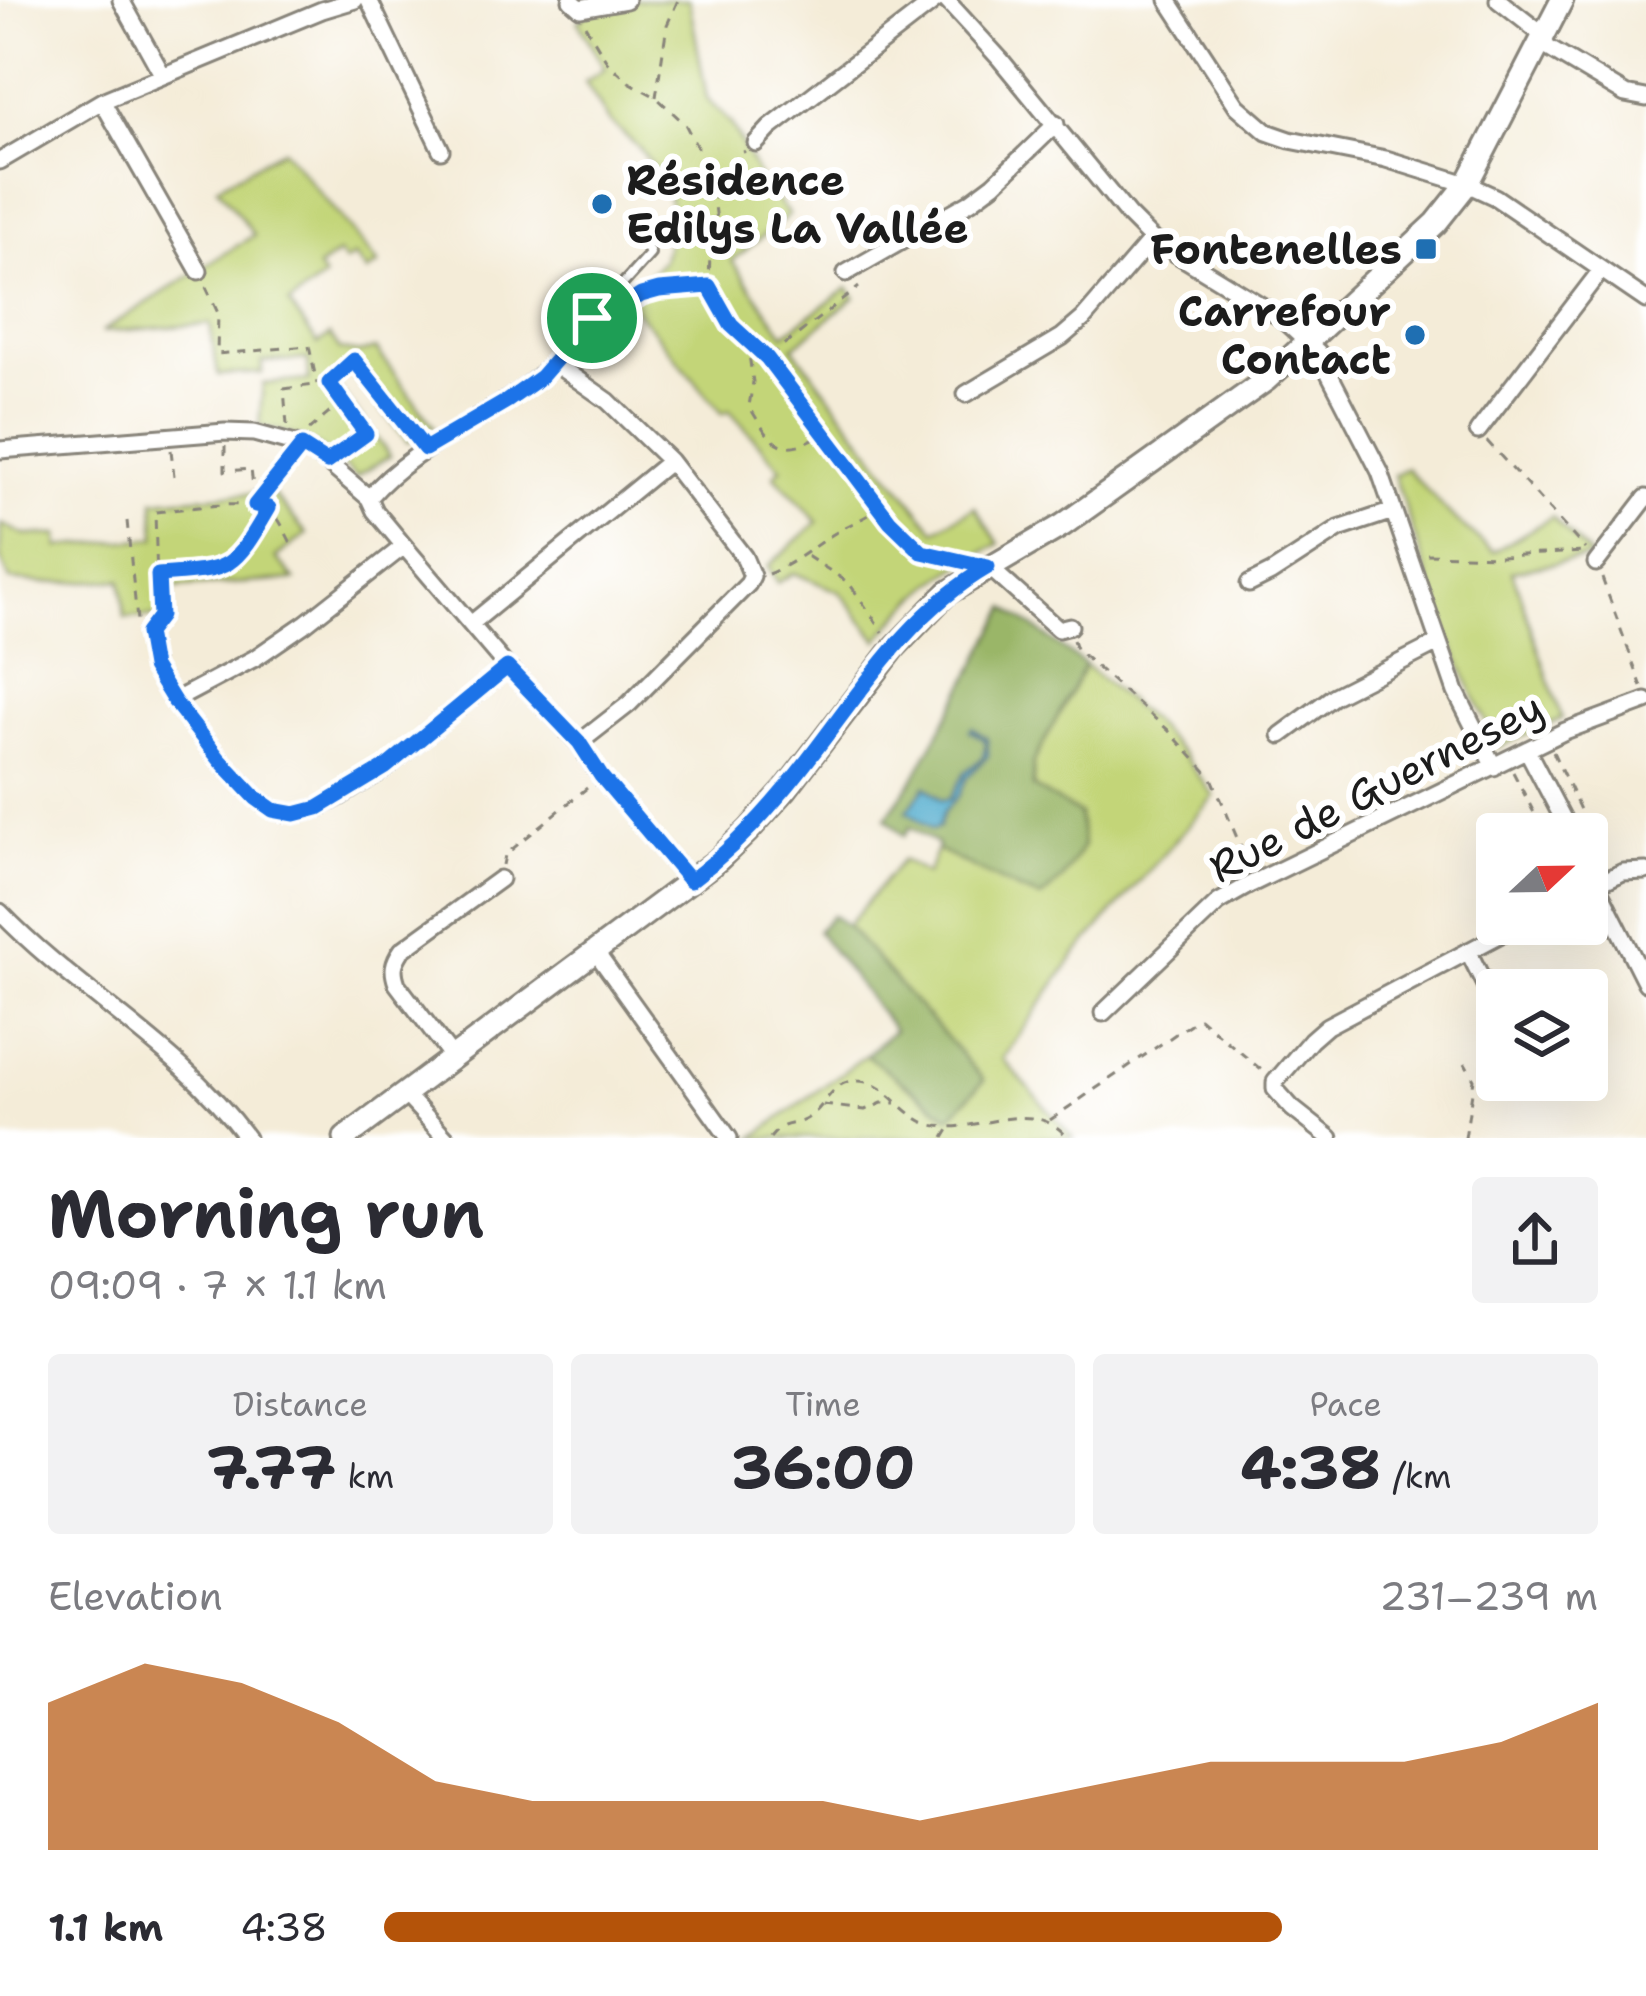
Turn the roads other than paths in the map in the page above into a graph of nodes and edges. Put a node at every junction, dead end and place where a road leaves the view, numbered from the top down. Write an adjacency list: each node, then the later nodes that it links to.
1 (121, 0): 13 (street)
2 (355, 0): 11 (street)
3 (369, 0): 18 (street)
4 (626, 0): 10 (street)
5 (936, 0): 17 (street)
6 (946, 0): 16 (street)
7 (1168, 0): 20 (street)
8 (1498, 0): 12 (street)
9 (1562, 0): 12 (street)
10 (576, 4)
11 (320, 5): 13 (street)
12 (1543, 37): 14 (street); 20 (street)
13 (162, 74): 15 (street)
14 (1646, 98)
15 (102, 101): 19 (street); 24 (street)
16 (1055, 124): 22 (street); 25 (street)
17 (757, 143)
18 (441, 150)
19 (0, 161)
20 (1467, 184): 23 (street); 27 (street)
21 (636, 223): 28 (lane)
22 (1152, 239): 27 (street); 29 (street)
23 (1601, 270): 26 (street); 30 (street)
24 (199, 271)
25 (847, 273)
26 (1646, 300)
27 (1307, 343): 35 (street); 38 (street)
28 (554, 363): 32 (street); 33 (street)
29 (966, 394)
30 (1478, 431)
31 (2, 451): 33 (street)
32 (670, 461): 40 (street); 48 (street)
33 (369, 498): 36 (street)
34 (1646, 498): 37 (street)
35 (1393, 511): 39 (street); 43 (street)
36 (404, 546): 40 (street); 46 (street)
37 (1592, 557)
38 (988, 567): 41 (street); 55 (street)
39 (1249, 584)
40 (472, 623): 44 (street)
41 (1070, 626)
42 (147, 633): 46 (street)
43 (1438, 643): 47 (street); 50 (street)
44 (507, 667): 46 (street); 48 (street)
45 (1646, 699): 49 (street, Rue de Guernesey)
46 (174, 701)
47 (1281, 735)
48 (579, 742): 55 (street)
49 (1527, 750): 50 (street, Rue de Guernesey); 51 (street)
50 (1500, 763): 63 (street, Rue de Guernesey)
51 (1559, 813)
52 (1646, 872): 53 (street)
53 (1608, 878)
54 (500, 879): 64 (street)
55 (690, 881): 59 (street)
56 (1608, 903): 62 (street)
57 (0, 912): 66 (street)
58 (1480, 945): 60 (street)
59 (595, 951): 64 (street); 69 (street)
60 (1468, 951): 61 (street); 70 (street)
61 (1477, 969)
62 (1646, 983)
63 (1103, 1013)
64 (453, 1058): 65 (street)
65 (405, 1094): 67 (street); 68 (street)
66 (247, 1138)
67 (345, 1138)
68 (446, 1138)
69 (729, 1138)
70 (1330, 1138)

